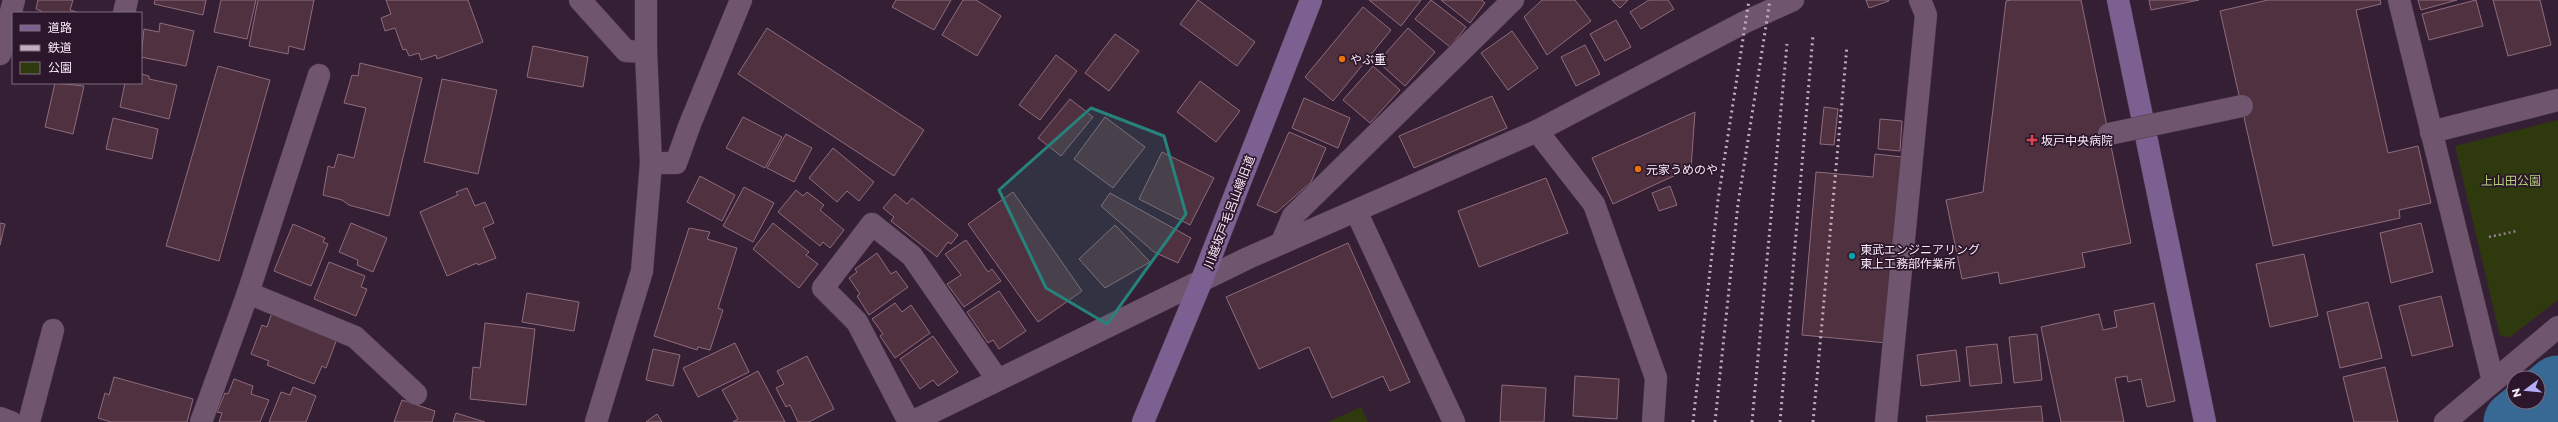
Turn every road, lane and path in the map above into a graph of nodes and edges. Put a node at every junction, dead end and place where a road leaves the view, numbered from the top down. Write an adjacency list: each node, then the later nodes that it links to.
1 (14, 0): 14 (street)
2 (127, 0): 12 (street)
3 (580, 0): 13 (street)
4 (646, 0): 13 (street)
5 (741, 0): 21 (street)
6 (1311, 0): 24 (street, 川越坂戸毛呂山線旧道)
7 (1513, 0): 23 (street)
8 (1793, 0): 18 (street)
9 (1920, 0): 41 (street)
10 (2118, 0): 42 (street)
11 (2399, 0): 19 (street)
12 (124, 12)
13 (646, 52): 21 (street)
14 (0, 54)
15 (319, 75): 25 (street)
16 (2558, 100): 19 (street)
17 (2242, 106): 20 (street, bridge)
18 (1537, 131): 22 (street); 40 (street)
19 (2431, 132): 29 (street)
20 (2108, 134)
21 (650, 163): 35 (street)
22 (1356, 211): 23 (street); 39 (street)
23 (1282, 242): 24 (street)
24 (1201, 282): 28 (street); 38 (street, 川越坂戸毛呂山線旧道)
25 (248, 293): 30 (street); 34 (street)
26 (2558, 327): 29 (street)
27 (53, 330): 33 (street)
28 (997, 379): 36 (street); 37 (street)
29 (2493, 381): 43 (street)
30 (416, 394)
31 (0, 418): 32 (street)
32 (11, 422)
33 (29, 422)
34 (201, 422)
35 (596, 422)
36 (909, 422)
37 (912, 422)
38 (1143, 422)
39 (1454, 422)
40 (1653, 422)
41 (1886, 422)
42 (2205, 422)
43 (2445, 422)

